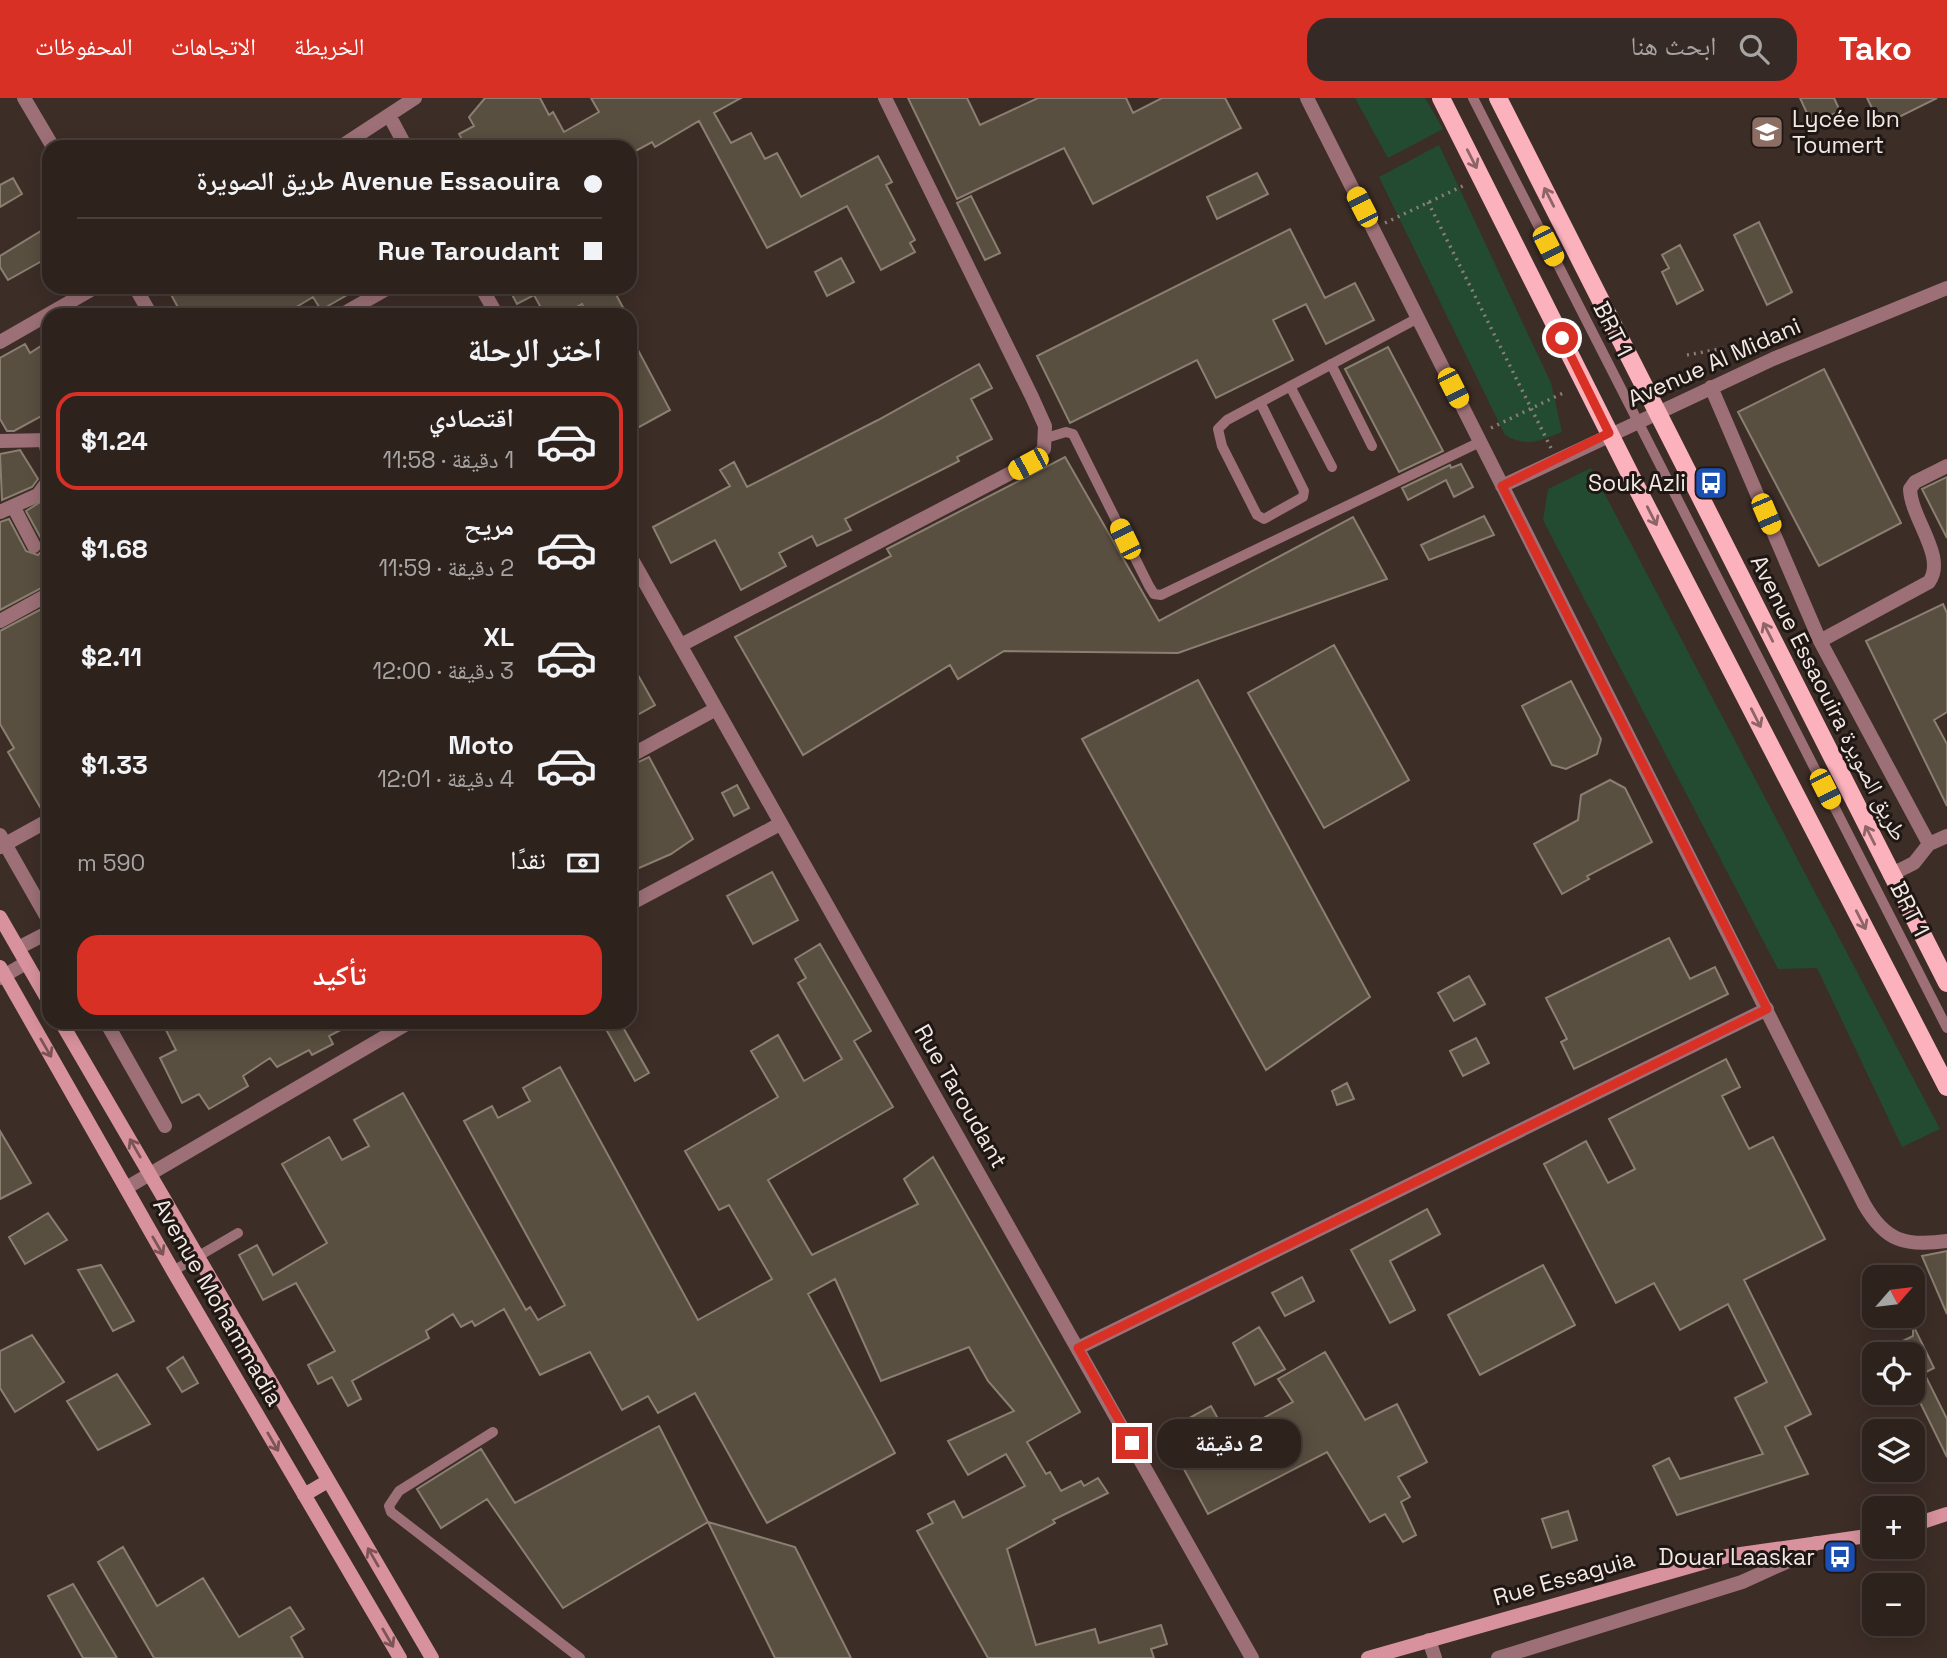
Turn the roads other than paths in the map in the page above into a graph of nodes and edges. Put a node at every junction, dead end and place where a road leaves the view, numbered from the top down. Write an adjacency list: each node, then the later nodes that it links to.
1 (24, 98): 9 (street)
2 (415, 98): 8 (street)
3 (885, 98): 27 (street)
4 (1307, 98): 18 (street)
5 (1441, 98): 26 (main road, one-way to 26)
6 (1473, 98): 25 (lane, BRT 1)
7 (1498, 98): 24 (main road, Avenue Essaouira طريق الصويرة, one-way to 7)
8 (390, 117): 10 (street); 11 (street)
9 (49, 140)
10 (352, 140)
11 (402, 140)
12 (1947, 288): 22 (street, Avenue Al Midani)
13 (84, 294): 15 (street)
14 (378, 294): 16 (street)
15 (59, 308)
16 (353, 308)
17 (42, 318): 19 (street)
18 (1418, 318): 20 (lane); 28 (street)
19 (0, 342)
20 (1331, 364): 21 (lane); 31 (lane)
21 (1290, 386): 23 (lane); 33 (lane)
22 (1712, 387): 24 (street, Avenue Al Midani); 41 (street)
23 (1260, 402): 23 (lane)
24 (1658, 411): 25 (street, Avenue Al Midani); 50 (main road, Avenue Essaouira طريق الصويرة, one-way to 24)
25 (1637, 421): 26 (street, Avenue Al Midani); 61 (lane, BRT 1)
26 (1609, 433): 34 (street, Avenue Al Midani); 65 (main road, one-way to 65)
27 (1046, 438): 28 (lane); 42 (street)
28 (1478, 438): 34 (street)
29 (42, 440): 30 (street)
30 (0, 441)
31 (1372, 446)
32 (1947, 466): 41 (street)
33 (1332, 467)
34 (1502, 486): 60 (street)
35 (42, 490): 36 (street)
36 (6, 509): 37 (street)
37 (34, 546)
38 (637, 568): 42 (street, Rue Taroudant)
39 (42, 598): 40 (street)
40 (0, 621)
41 (1820, 641): 49 (street)
42 (681, 645): 43 (street, Rue Taroudant)
43 (716, 709): 44 (street); 46 (street, Rue Taroudant)
44 (637, 751)
45 (42, 823): 48 (street)
46 (780, 824): 51 (street); 73 (street, Rue Taroudant)
47 (1947, 836): 49 (street)
48 (2, 842): 52 (street)
49 (1929, 844): 50 (street)
50 (1890, 875): 58 (main road, Avenue Essaouira طريق الصويرة)
51 (637, 900)
52 (42, 909)
53 (0, 917): 55 (street)
54 (42, 936): 55 (street)
55 (18, 948): 56 (street)
56 (26, 963): 57 (street); 59 (street)
57 (2, 974): 68 (street, Avenue Mohammadia, one-way to 68)
58 (1947, 983)
59 (42, 990)
60 (1767, 1009): 70 (street); 73 (street)
61 (1947, 1028)
62 (65, 1029): 67 (street, Avenue Mohammadia, one-way to 62)
63 (110, 1029): 66 (street)
64 (397, 1029): 67 (street)
65 (1947, 1087)
66 (165, 1126)
67 (150, 1175): 68 (street); 71 (street, Avenue Mohammadia)
68 (126, 1188): 72 (street, Avenue Mohammadia, one-way to 72)
69 (238, 1233): 71 (lane)
70 (1947, 1241)
71 (197, 1258): 72 (lane); 75 (street, Avenue Mohammadia)
72 (173, 1271): 76 (street, Avenue Mohammadia, one-way to 76)
73 (1078, 1348): 85 (street, Rue Taroudant)
74 (493, 1432): 84 (lane)
75 (328, 1481): 76 (street); 83 (street, Avenue Mohammadia, one-way to 75)
76 (304, 1495): 82 (street, Avenue Mohammadia, one-way to 82)
77 (1947, 1514): 78 (street)
78 (1925, 1521)
79 (1862, 1537): 80 (street, Rue Essaguia)
80 (1816, 1543): 81 (street, Rue Essaguia); 88 (street, Rue Essaguia)
81 (1429, 1640): 86 (street, Rue Essaguia); 87 (street)
82 (400, 1658)
83 (432, 1658)
84 (580, 1658)
85 (1252, 1658)
86 (1368, 1658)
87 (1435, 1658)
88 (1498, 1658)

